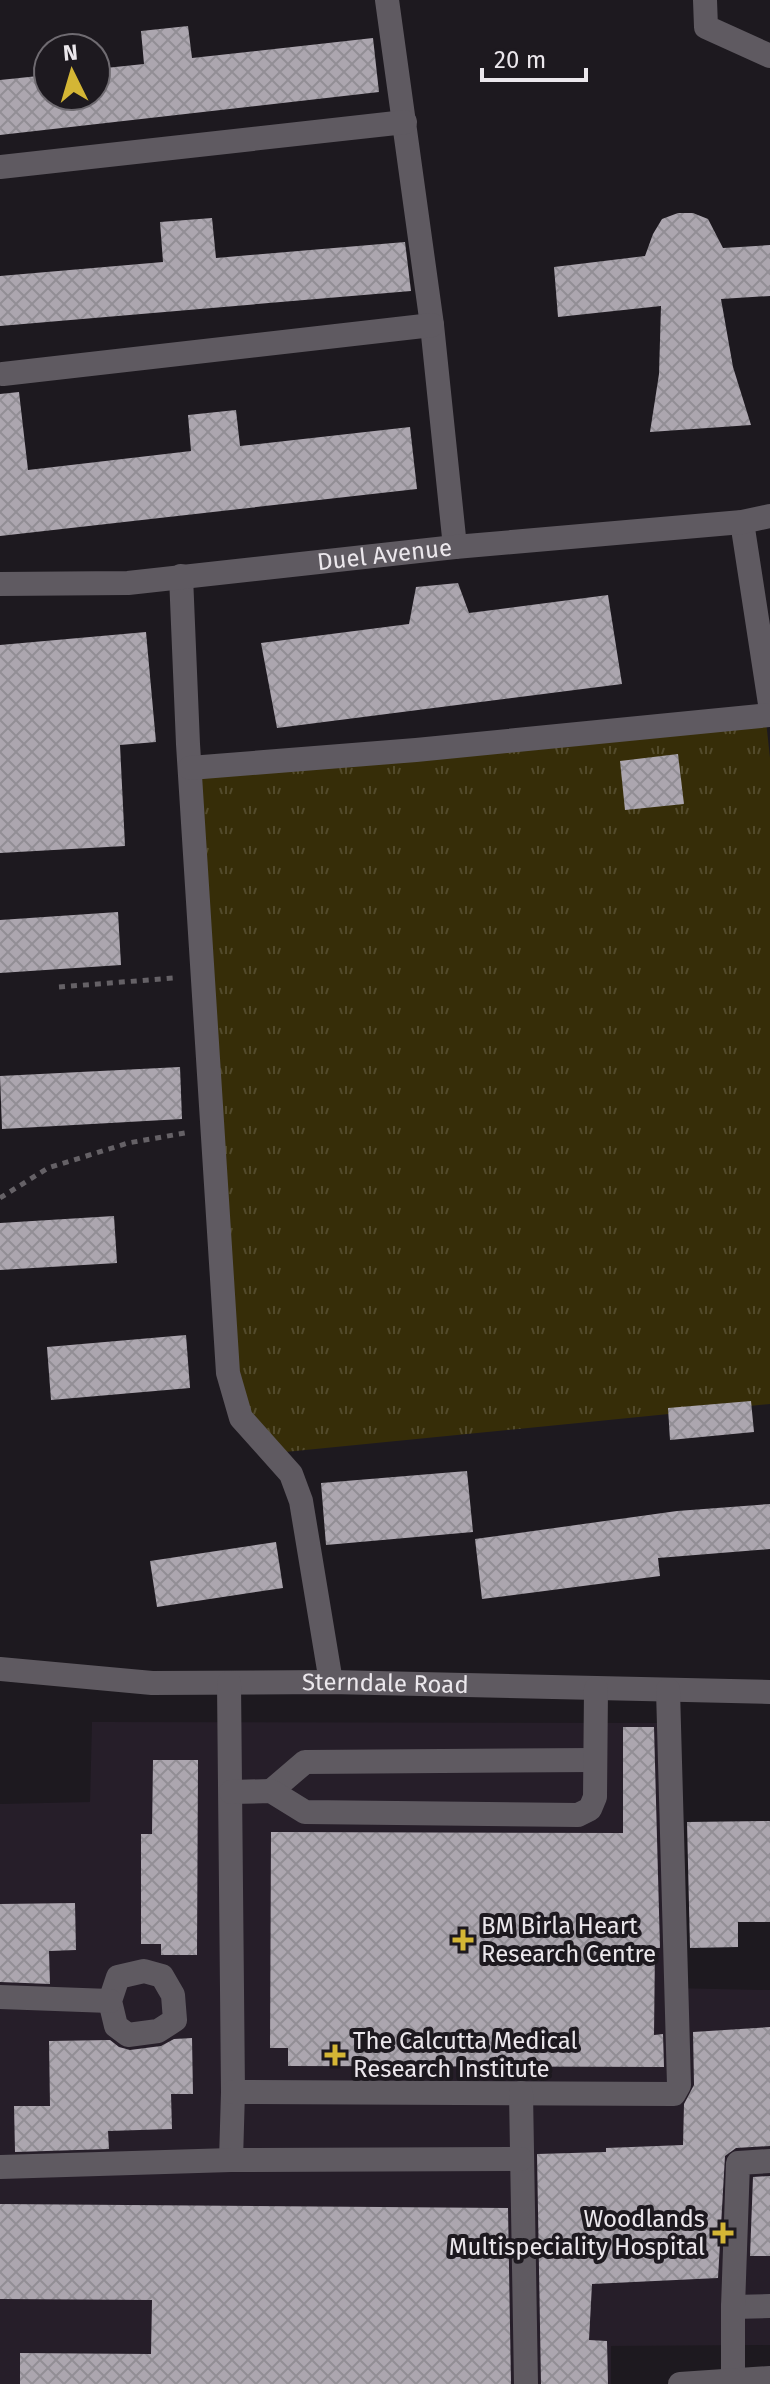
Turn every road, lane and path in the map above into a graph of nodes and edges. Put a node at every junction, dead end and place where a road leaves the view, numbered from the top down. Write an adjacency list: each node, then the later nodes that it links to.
1 (387, 0): 4 (street)
2 (705, 0): 3 (street)
3 (770, 56)
4 (405, 122): 5 (street); 6 (street)
5 (0, 167)
6 (432, 325): 7 (street); 10 (street)
7 (3, 374)
8 (770, 516): 9 (street, Duel Avenue)
9 (742, 522): 10 (street, Duel Avenue); 13 (street)
10 (455, 547): 11 (street, Duel Avenue)
11 (181, 576): 12 (street, Duel Avenue); 15 (street)
12 (0, 584)
13 (770, 704)
14 (770, 715): 15 (street)
15 (190, 768): 16 (street)
16 (203, 976): 17 (path); 18 (street)
17 (59, 987)
18 (212, 1129): 19 (path); 21 (street)
19 (0, 1198)
20 (0, 1669): 22 (street, Sterndale Road)
21 (331, 1682): 22 (street, Sterndale Road); 23 (street, Sterndale Road)
22 (229, 1683): 28 (street)
23 (596, 1689): 24 (street, Sterndale Road); 26 (street)
24 (668, 1690): 25 (street, Sterndale Road); 32 (street)
25 (770, 1692)
26 (594, 1760): 27 (street); 27 (street)
27 (271, 1791): 28 (street)
28 (231, 1792): 31 (street)
29 (0, 1997): 30 (street)
30 (110, 2001)
31 (233, 2092): 32 (street); 34 (street)
32 (521, 2093): 33 (street)
33 (521, 2159): 34 (street); 41 (street)
34 (231, 2160): 36 (street)
35 (770, 2161): 38 (street)
36 (0, 2167)
37 (770, 2306): 38 (street)
38 (733, 2307): 40 (street)
39 (770, 2378): 40 (street)
40 (733, 2379): 42 (street)
41 (526, 2384)
42 (680, 2384)

